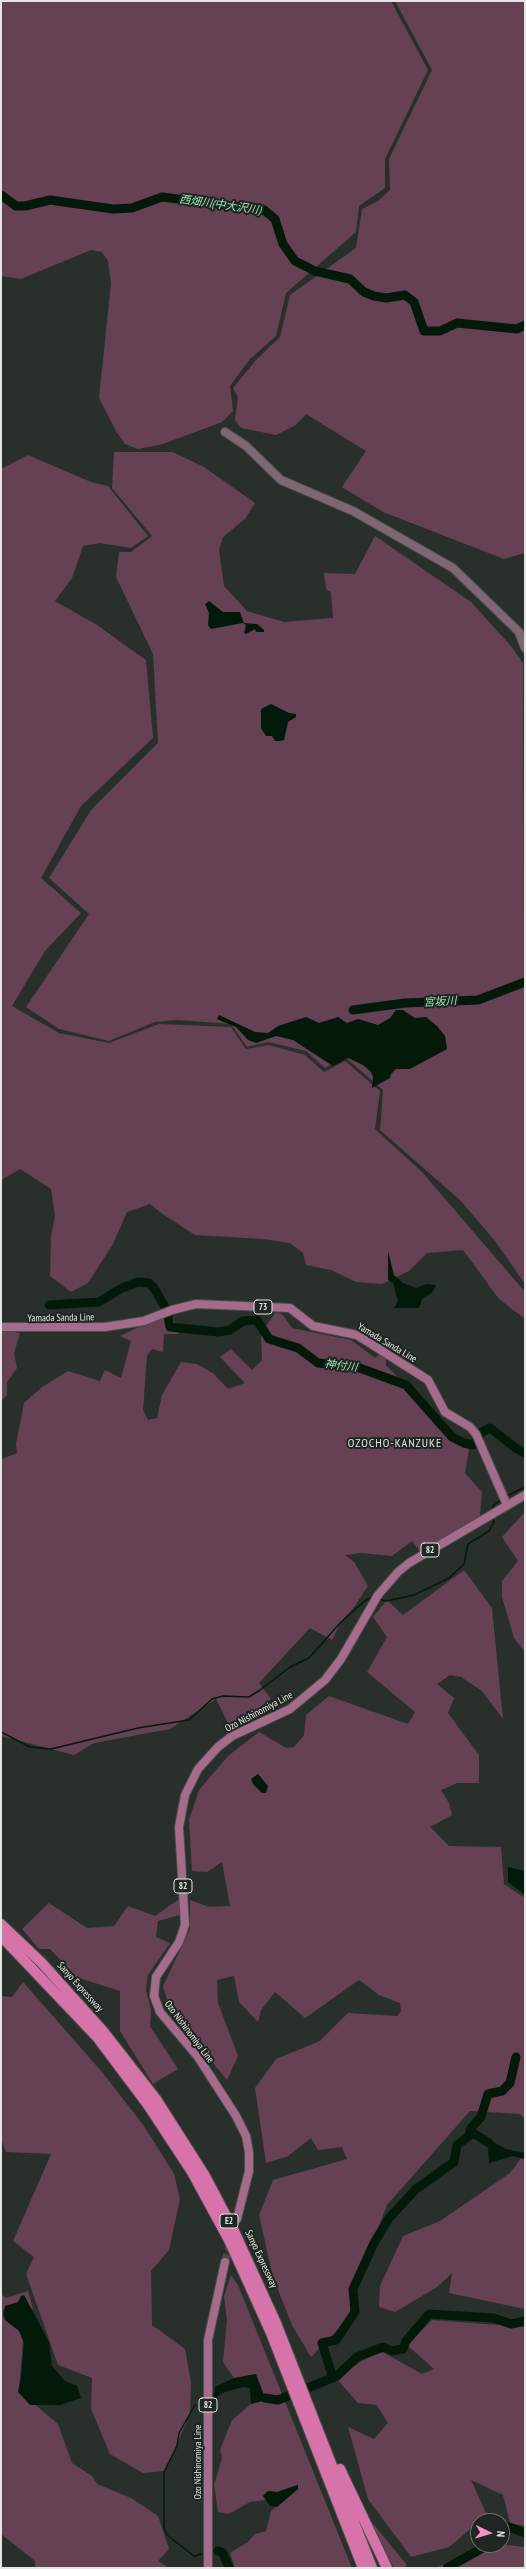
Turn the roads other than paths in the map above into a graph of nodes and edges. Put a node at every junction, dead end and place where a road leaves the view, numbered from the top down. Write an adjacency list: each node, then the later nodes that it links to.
1 (225, 432): 2 (street)
2 (525, 648)
3 (1, 1327): 5 (main road, Yamada Sanda Line / 73)
4 (525, 1495): 5 (main road)
5 (504, 1500): 8 (main road, Ozo Nishinomiya Line / 82)
6 (1, 1924): 10 (highway, Sanyo Expressway / E2)
7 (1, 1936): 11 (highway, Sanyo Expressway / E2)
8 (237, 2218)
9 (225, 2262): 12 (main road, Ozo Nishinomiya Line / 82)
10 (298, 2374): 15 (highway, Sanyo Expressway / E2); 16 (highway)
11 (346, 2526): 13 (highway); 14 (highway, Sanyo Expressway / E2)
12 (208, 2568)
13 (360, 2568)
14 (363, 2568)
15 (372, 2568)
16 (387, 2568)

